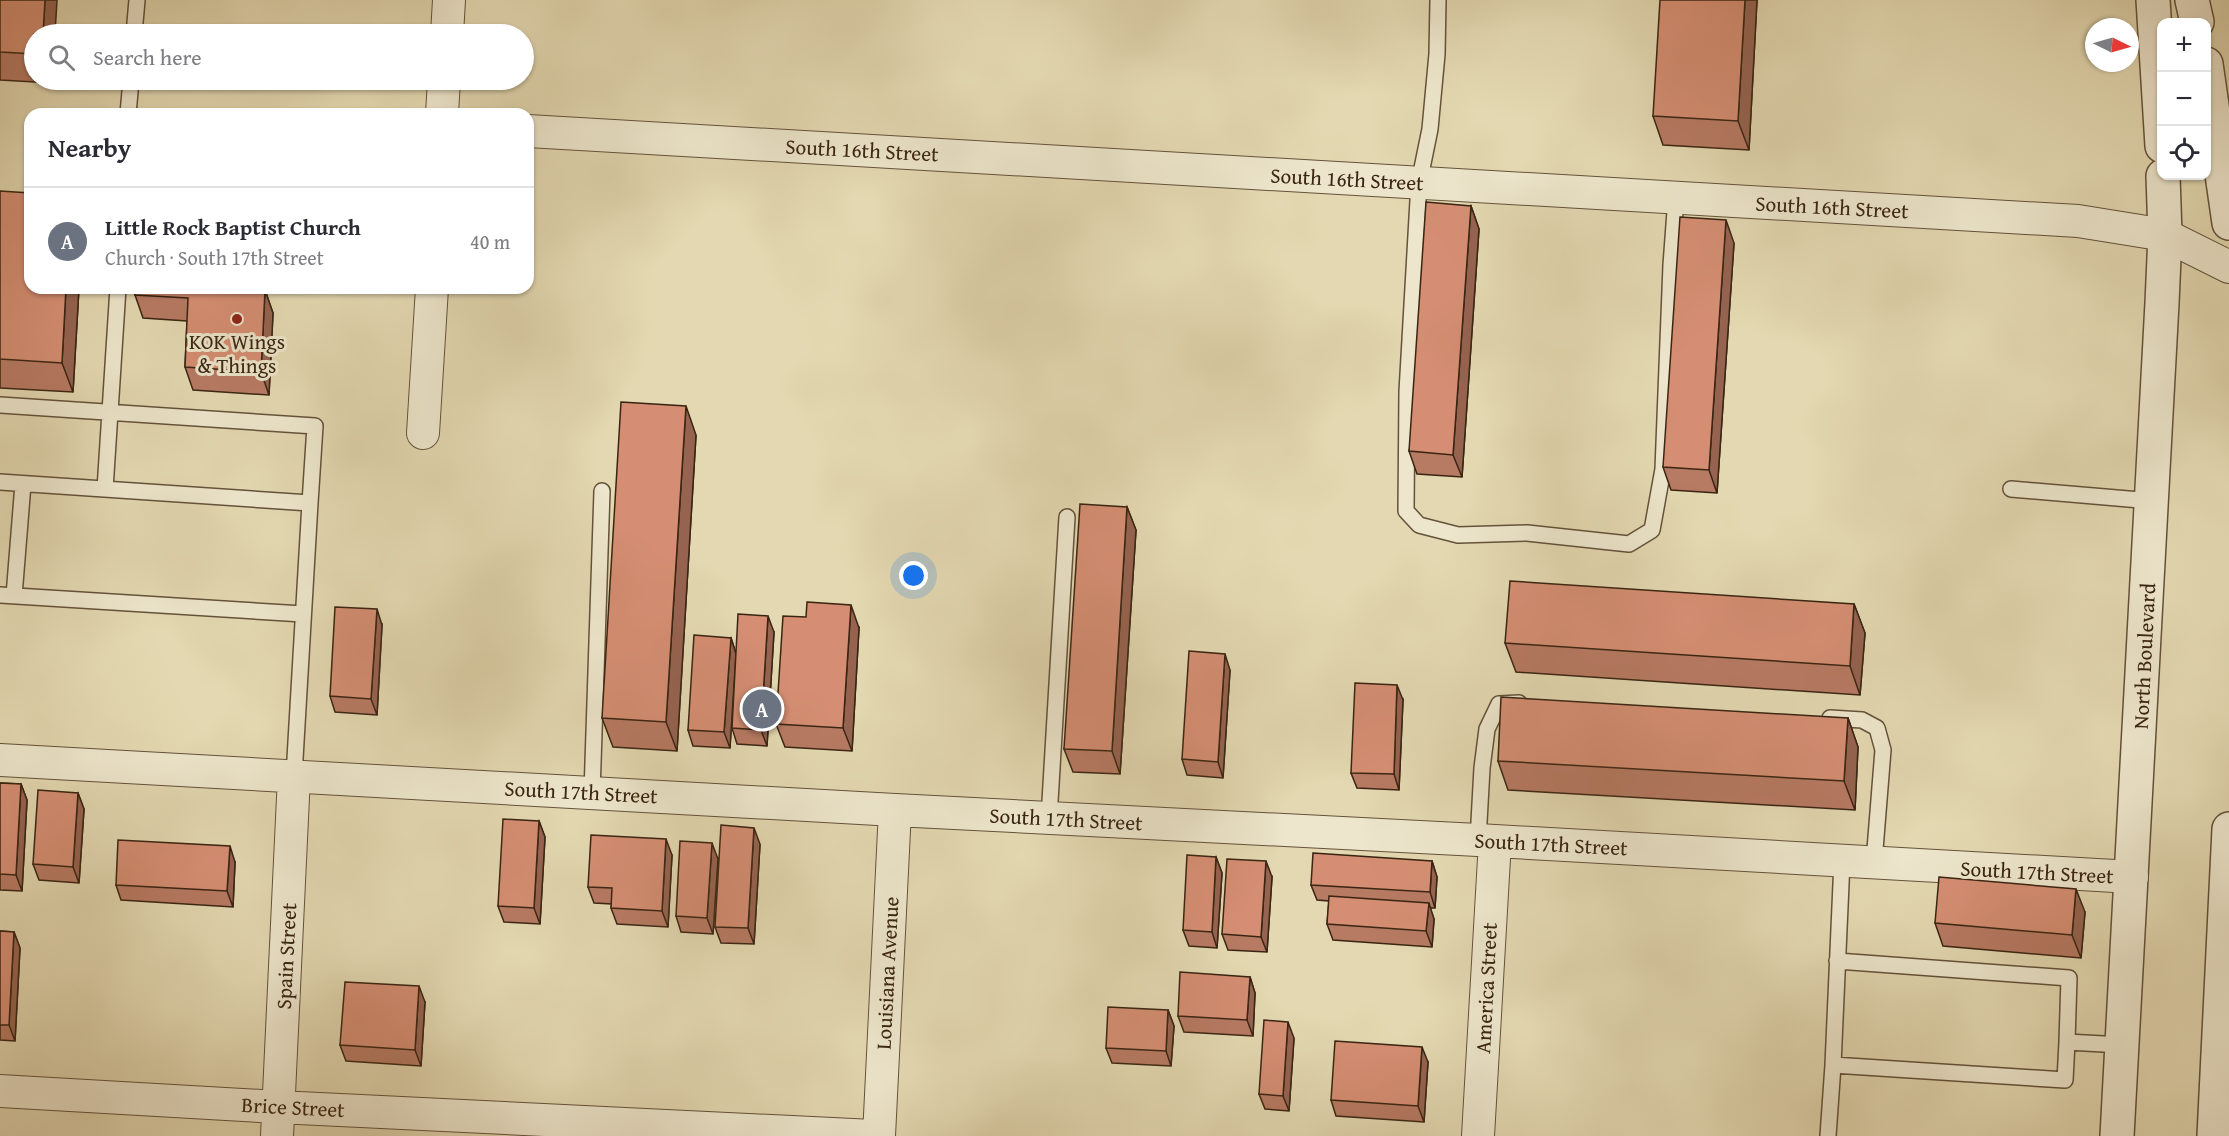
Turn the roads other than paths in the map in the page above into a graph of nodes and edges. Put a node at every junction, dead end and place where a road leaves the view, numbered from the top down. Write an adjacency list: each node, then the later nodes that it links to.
1 (137, 0): 7 (lane)
2 (449, 0): 8 (street)
3 (1438, 0): 17 (lane)
4 (2153, 0): 14 (street)
5 (2192, 0): 6 (street)
6 (2196, 18)
7 (135, 24)
8 (448, 24)
9 (2207, 72): 19 (street)
10 (130, 90): 12 (lane)
11 (443, 90): 13 (street)
12 (129, 108)
13 (442, 108)
14 (2161, 126)
15 (534, 131): 17 (street, South 16th Street)
16 (2163, 180): 20 (street, North Boulevard)
17 (1419, 183): 18 (street, South 16th Street); 18 (lane)
18 (1676, 198): 20 (street, South 16th Street)
19 (2229, 223)
20 (2165, 236): 21 (street, South 16th Street); 32 (street, North Boulevard)
21 (2229, 267)
22 (118, 294): 25 (lane)
23 (432, 294): 26 (street)
24 (0, 405): 25 (lane)
25 (111, 411): 29 (lane); 33 (lane)
26 (423, 433)
27 (0, 482): 28 (lane)
28 (23, 484): 29 (lane); 35 (lane)
29 (105, 489): 33 (lane)
30 (2010, 489): 32 (lane)
31 (602, 491): 41 (lane)
32 (2152, 501): 48 (street, North Boulevard)
33 (310, 503): 36 (lane)
34 (1067, 517): 43 (lane)
35 (7, 595): 36 (lane)
36 (303, 614): 40 (lane)
37 (1531, 703): 45 (lane)
38 (1816, 717): 47 (lane)
39 (0, 760): 40 (street, South 17th Street)
40 (294, 776): 41 (street, South 17th Street); 54 (street, Spain Street)
41 (592, 793): 42 (street, South 17th Street)
42 (895, 810): 43 (street, South 17th Street); 56 (street, Louisiana Avenue)
43 (1048, 818): 45 (street, South 17th Street)
44 (2229, 829): 60 (street)
45 (1487, 840): 46 (street, South 17th Street); 57 (street, America Street)
46 (1842, 861): 47 (street, South 17th Street); 49 (lane)
47 (1874, 862): 48 (street, South 17th Street)
48 (2132, 878): 51 (street, North Boulevard)
49 (1837, 961): 50 (lane); 52 (lane)
50 (2067, 1042): 51 (lane); 52 (lane)
51 (2122, 1045): 59 (street, North Boulevard)
52 (1833, 1065): 58 (lane)
53 (0, 1091): 54 (street, Brice Street)
54 (278, 1121): 55 (street, Brice Street)
55 (873, 1136)
56 (879, 1136)
57 (1478, 1136)
58 (1828, 1136)
59 (2117, 1136)
60 (2214, 1136)

